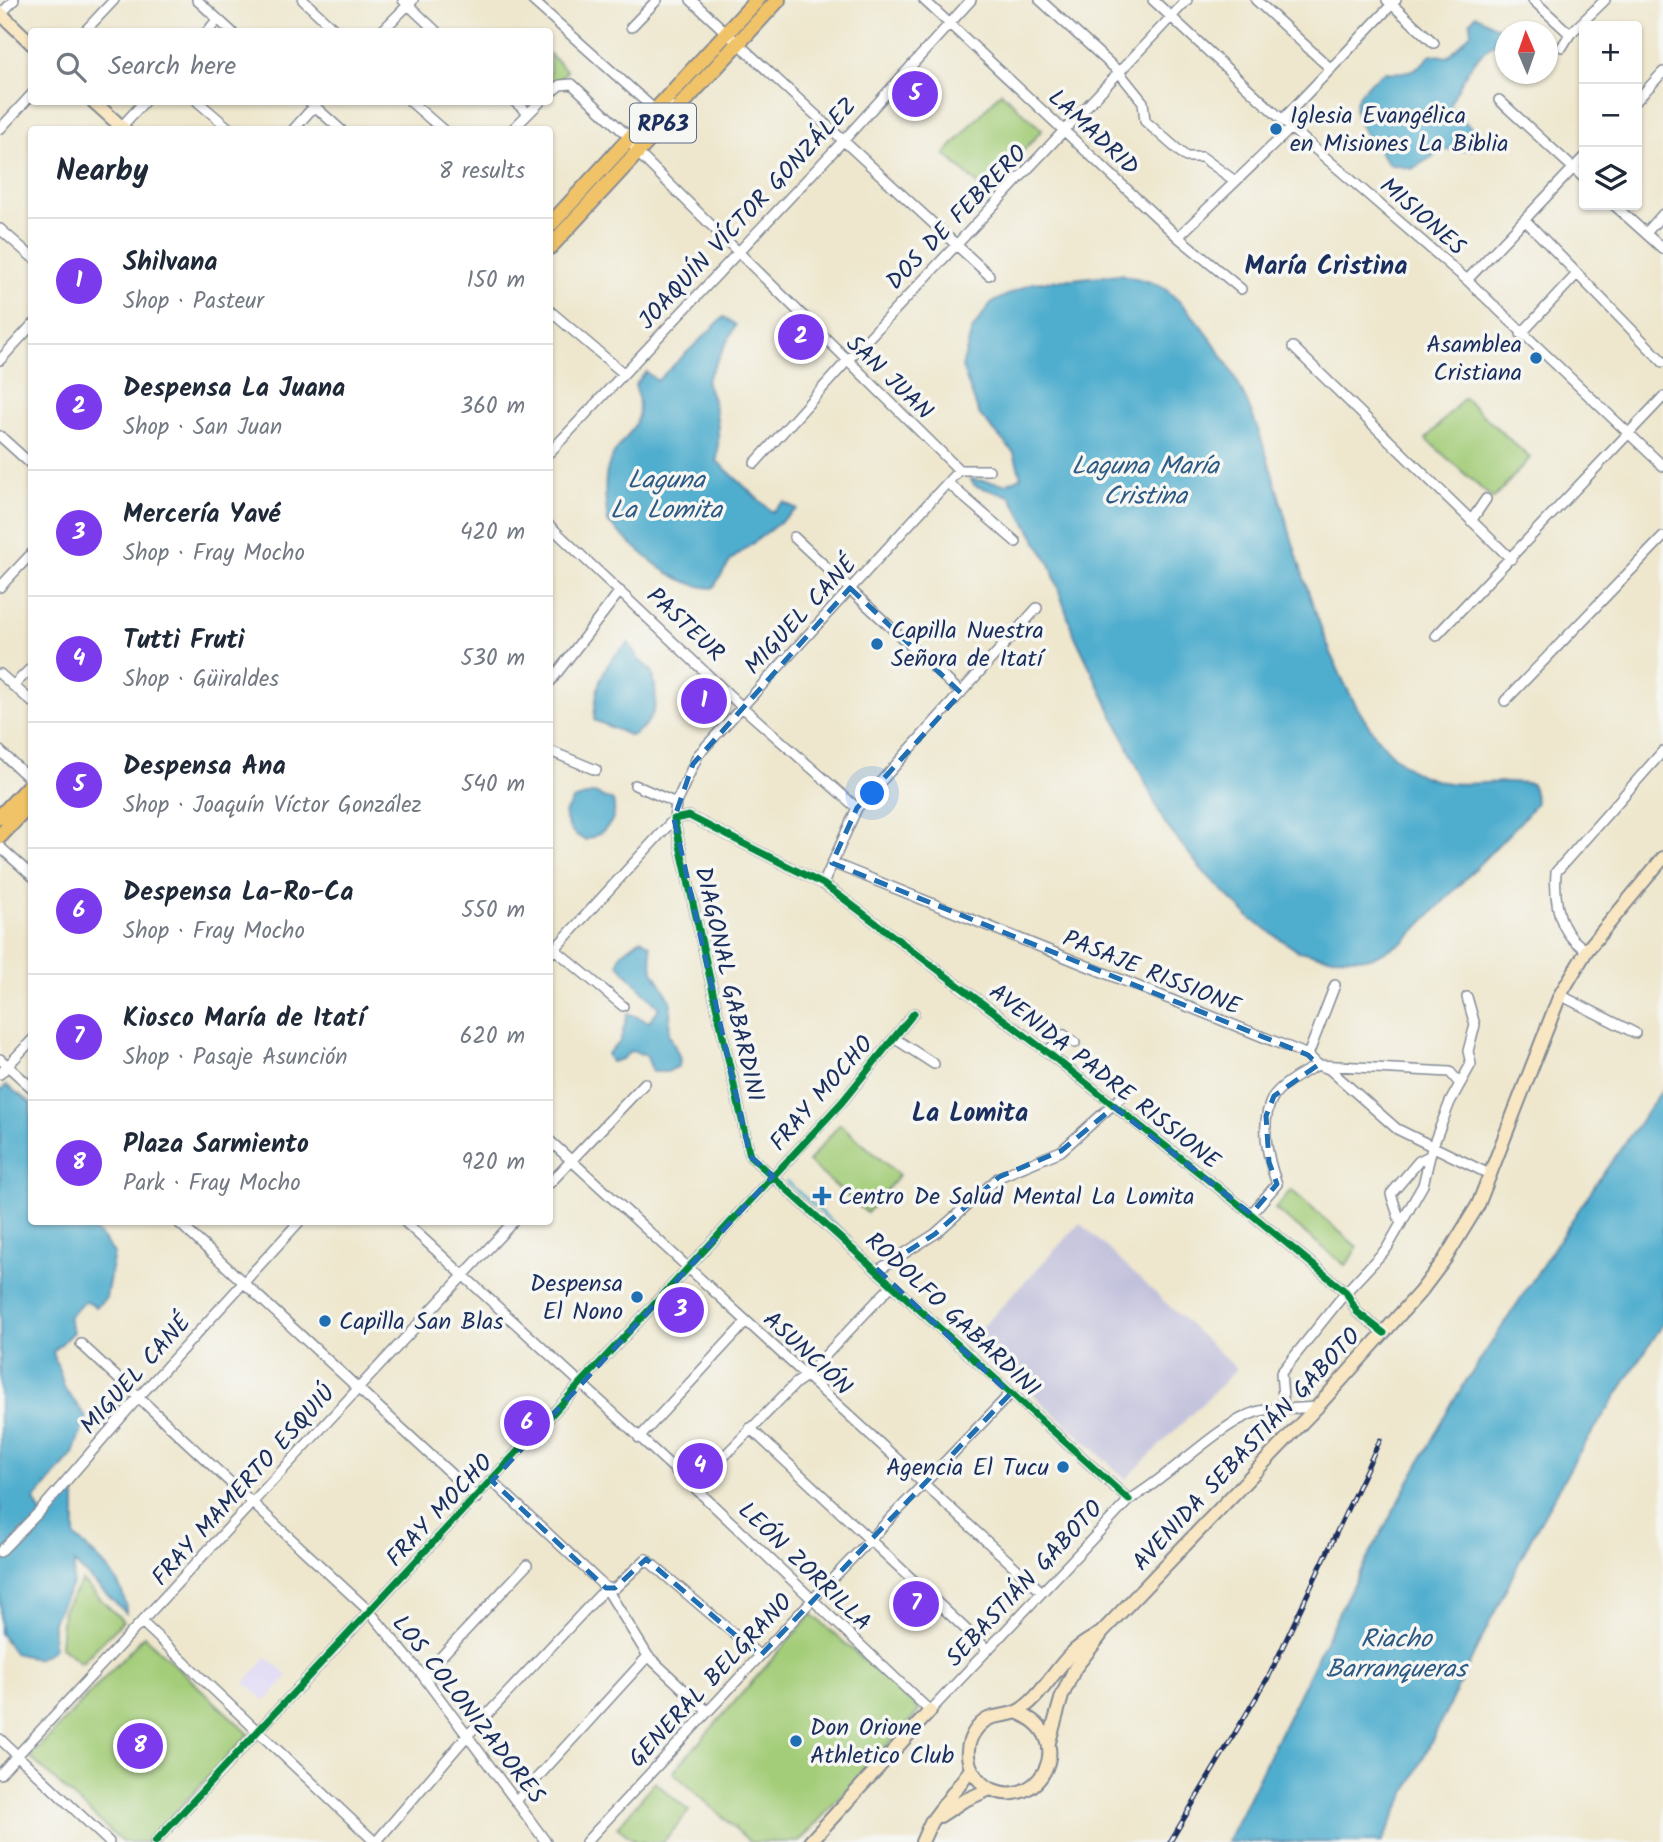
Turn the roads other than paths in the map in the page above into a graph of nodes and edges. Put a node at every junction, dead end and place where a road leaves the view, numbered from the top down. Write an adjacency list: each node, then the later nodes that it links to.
1 (14, 0): 20 (street)
2 (114, 0): 25 (street)
3 (197, 0): 22 (street)
4 (303, 0): 28 (street)
5 (532, 0): 53 (street)
6 (657, 0): 24 (street)
7 (691, 0): 32 (street)
8 (757, 0): 32 (main road, RP63)
9 (778, 0): 34 (main road, RP63)
10 (924, 0): 23 (street, LAMADRID)
11 (971, 0): 23 (street, JOAQUÍN VÍCTOR GONZÁLEZ)
12 (1040, 0): 38 (street)
13 (1153, 0): 21 (street, MISIONES)
14 (1187, 0): 21 (street, DOS DE FEBRERO)
15 (1256, 0): 37 (street)
16 (1533, 0): 31 (street)
17 (1605, 0): 31 (street)
18 (1392, 1): 35 (street); 37 (street)
19 (408, 2): 29 (street); 30 (street)
20 (0, 14): 33 (main road)
21 (1172, 17): 38 (street, DOS DE FEBRERO); 55 (street, MISIONES)
22 (218, 19): 26 (street); 27 (street)
23 (949, 24): 65 (street, LAMADRID); 66 (street, JOAQUÍN VÍCTOR GONZÁLEZ)
24 (631, 27)
25 (88, 28)
26 (210, 28)
27 (228, 28)
28 (333, 28)
29 (385, 28)
30 (433, 28)
31 (1570, 34): 36 (street)
32 (725, 35): 34 (street); 53 (main road, RP63)
33 (28, 40)
34 (740, 43): 52 (main road, RP63); 66 (street)
35 (1434, 43)
36 (1562, 47)
37 (1331, 69): 55 (street)
38 (1118, 71): 65 (street, DOS DE FEBRERO); 71 (street)
39 (1663, 72): 41 (street)
40 (553, 91): 67 (street, SAN JUAN)
41 (1642, 95)
42 (28, 98): 64 (street)
43 (1499, 100): 69 (street)
44 (97, 105): 56 (main road)
45 (142, 105): 57 (street)
46 (202, 105): 58 (street)
47 (313, 105): 59 (street)
48 (317, 105): 60 (street)
49 (414, 105): 61 (street)
50 (518, 105): 54 (street)
51 (536, 105): 54 (street)
52 (679, 106): 53 (street); 67 (main road, RP63)
53 (656, 110): 67 (main road, RP63)
54 (527, 113): 62 (street)
55 (1283, 119): 63 (street, MISIONES)
56 (121, 126)
57 (125, 126)
58 (226, 126)
59 (296, 126)
60 (337, 126)
61 (438, 126)
62 (516, 126)
63 (1291, 128): 71 (street); 86 (street, MISIONES)
64 (0, 129)
65 (1064, 132): 78 (street, LAMADRID); 80 (street, DOS DE FEBRERO)
66 (844, 140): 80 (street); 83 (street, JOAQUÍN VÍCTOR GONZÁLEZ)
67 (633, 145): 75 (main road, RP63); 79 (main road, RP63); 83 (street, SAN JUAN)
68 (1579, 162): 69 (street)
69 (1573, 169): 70 (street); 74 (street)
70 (1579, 174)
71 (1235, 181): 78 (street)
72 (1620, 210): 77 (street)
73 (1663, 214): 77 (street)
74 (1525, 220): 85 (street); 86 (street)
75 (553, 222)
76 (0, 229): 82 (street)
77 (1646, 233): 81 (street)
78 (1178, 237): 87 (street, LAMADRID)
79 (553, 243)
80 (955, 245): 84 (street); 93 (street, DOS DE FEBRERO)
81 (1663, 249)
82 (28, 254)
83 (736, 254): 93 (street, SAN JUAN); 95 (street, JOAQUÍN VÍCTOR GONZÁLEZ)
84 (989, 275)
85 (1576, 275): 90 (street); 94 (street)
86 (1467, 281): 90 (street, MISIONES)
87 (1241, 289)
88 (553, 314): 95 (street)
89 (28, 330): 92 (street)
90 (1521, 334): 97 (street, MISIONES)
91 (1293, 347): 107 (street)
92 (0, 360)
93 (846, 362): 101 (street, DOS DE FEBRERO); 103 (street, SAN JUAN)
94 (1663, 362)
95 (622, 372): 99 (street, JOAQUÍN VÍCTOR GONZÁLEZ)
96 (1663, 397): 97 (street)
97 (1628, 434): 102 (street, MISIONES); 113 (street)
98 (0, 436): 100 (street)
99 (553, 449)
100 (28, 461)
101 (755, 463)
102 (1663, 466)
103 (959, 470): 104 (street); 105 (street, MIGUEL CANÉ)
104 (989, 470)
105 (949, 484): 111 (street); 115 (street, MIGUEL CANÉ)
106 (1486, 499): 107 (street)
107 (1471, 521): 113 (street)
108 (553, 529): 116 (street, PASTEUR)
109 (794, 537): 115 (street)
110 (1663, 537): 125 (street)
111 (1016, 542)
112 (28, 557): 114 (street)
113 (1511, 559): 118 (street)
114 (0, 587)
115 (850, 589): 123 (street); 126 (street, MIGUEL CANÉ)
116 (620, 591): 121 (street); 126 (street, PASTEUR)
117 (1037, 608): 123 (street)
118 (1436, 636)
119 (28, 671): 122 (street)
120 (0, 674): 122 (street)
121 (553, 678)
122 (13, 686): 124 (street)
123 (961, 693): 136 (street)
124 (28, 699)
125 (1505, 701)
126 (741, 706): 134 (street, MIGUEL CANÉ); 136 (street, PASTEUR)
127 (0, 751): 131 (street)
128 (1663, 751): 146 (street)
129 (553, 752): 130 (street)
130 (596, 770)
131 (28, 778)
132 (635, 785): 134 (street)
133 (28, 786): 137 (main road)
134 (676, 803): 138 (street, MIGUEL CANÉ)
135 (28, 806): 139 (main road)
136 (857, 808): 142 (street)
137 (0, 817)
138 (674, 820): 144 (street, AVENIDA PADRE RISSIONE); 145 (street); 171 (street, DIAGONAL GABARDINI)
139 (0, 836)
140 (0, 847): 143 (street)
141 (1663, 858): 146 (main road, AVENIDA SEBASTIÁN GABOTO)
142 (832, 863): 144 (street); 158 (street, PASAJE RISSIONE)
143 (28, 872)
144 (823, 884): 157 (street, AVENIDA PADRE RISSIONE)
145 (553, 947)
146 (1587, 950): 149 (main road, AVENIDA SEBASTIÁN GABOTO)
147 (553, 951): 151 (street)
148 (1335, 985): 158 (street)
149 (1560, 995): 153 (street); 173 (main road, AVENIDA SEBASTIÁN GABOTO)
150 (1467, 997): 166 (street)
151 (623, 1006)
152 (914, 1013): 154 (street, FRAY MOCHO)
153 (1635, 1033)
154 (894, 1038): 160 (street); 174 (street, FRAY MOCHO)
155 (28, 1044): 162 (street)
156 (1075, 1044): 157 (street)
157 (1047, 1052): 168 (street, AVENIDA PADRE RISSIONE)
158 (1308, 1055): 161 (street, PASAJE RISSIONE)
159 (0, 1059): 162 (street)
160 (934, 1064)
161 (1318, 1065): 166 (street); 170 (street, PASAJE RISSIONE); 176 (street)
162 (8, 1066): 163 (street); 165 (street)
163 (0, 1074)
164 (645, 1083): 172 (street)
165 (28, 1084)
166 (1460, 1084): 170 (street)
167 (1126, 1093): 168 (street)
168 (1114, 1107): 176 (street, AVENIDA PADRE RISSIONE); 183 (street)
169 (553, 1144): 172 (street, ASUNCIÓN)
170 (1431, 1152): 173 (street, PASAJE RISSIONE); 177 (street); 177 (street)
171 (750, 1156): 174 (street, RODOLFO GABARDINI)
172 (571, 1161): 175 (street); 182 (street, ASUNCIÓN)
173 (1491, 1175): 189 (main road, AVENIDA SEBASTIÁN GABOTO)
174 (773, 1176): 182 (street, FRAY MOCHO); 183 (street, RODOLFO GABARDINI)
175 (553, 1180)
176 (1251, 1214): 187 (street, AVENIDA PADRE RISSIONE)
177 (1401, 1224): 187 (street)
178 (181, 1225): 185 (street)
179 (296, 1225): 185 (street, MIGUEL CANÉ)
180 (408, 1225): 184 (street, LEÓN ZORRILLA)
181 (510, 1225): 184 (street, FRAY MAMERTO ESQUIÚ)
182 (689, 1269): 188 (street, ASUNCIÓN); 192 (street, FRAY MOCHO)
183 (878, 1270): 186 (street, RODOLFO GABARDINI)
184 (463, 1275): 192 (street, LEÓN ZORRILLA); 193 (street, FRAY MAMERTO ESQUIÚ)
185 (243, 1282): 193 (street); 195 (street, MIGUEL CANÉ)
186 (892, 1285): 191 (street); 194 (street, RODOLFO GABARDINI)
187 (1346, 1292): 189 (street, AVENIDA PADRE RISSIONE); 197 (street)
188 (746, 1322): 191 (street, ASUNCIÓN); 199 (street)
189 (1384, 1333): 196 (main road, AVENIDA SEBASTIÁN GABOTO)
190 (81, 1344): 195 (street, LOS COLONIZADORES)
191 (805, 1377): 198 (street); 201 (street, ASUNCIÓN)
192 (582, 1384): 199 (street, LEÓN ZORRILLA); 200 (street, FRAY MOCHO)
193 (357, 1389): 203 (street); 205 (street, FRAY MAMERTO ESQUIÚ)
194 (1010, 1394): 201 (street, GENERAL BELGRANO); 204 (street, RODOLFO GABARDINI)
195 (137, 1399): 205 (street, LOS COLONIZADORES); 207 (street, MIGUEL CANÉ)
196 (1317, 1407): 197 (street, SEBASTIÁN GABOTO); 214 (main road, AVENIDA SEBASTIÁN GABOTO)
197 (1284, 1409): 204 (street, SEBASTIÁN GABOTO)
198 (750, 1428): 202 (street); 206 (street)
199 (639, 1438): 202 (street, LEÓN ZORRILLA)
200 (492, 1481): 203 (street, FRAY MOCHO); 209 (street)
201 (923, 1486): 206 (street, GENERAL BELGRANO); 210 (street, ASUNCIÓN)
202 (694, 1487): 211 (street, LEÓN ZORRILLA)
203 (477, 1499): 212 (street, FRAY MOCHO)
204 (1129, 1500): 210 (street, SEBASTIÁN GABOTO)
205 (252, 1506): 212 (street, LOS COLONIZADORES); 213 (street, FRAY MAMERTO ESQUIÚ)
206 (870, 1541): 211 (street, GENERAL BELGRANO); 215 (street)
207 (0, 1552)
208 (527, 1565): 218 (street)
209 (606, 1588): 216 (street); 217 (street); 223 (street)
210 (1042, 1592): 215 (street, SEBASTIÁN GABOTO)
211 (813, 1599): 217 (street, GENERAL BELGRANO); 219 (street, LEÓN ZORRILLA)
212 (370, 1612): 218 (street, LOS COLONIZADORES); 222 (street, FRAY MOCHO)
213 (143, 1623): 222 (street); 226 (street, FRAY MAMERTO ESQUIÚ)
214 (1101, 1633): 221 (main road, AVENIDA SEBASTIÁN GABOTO); 225 (main road, AVENIDA SEBASTIÁN GABOTO)
215 (988, 1650): 219 (street, SEBASTIÁN GABOTO)
216 (648, 1656): 220 (street); 230 (street)
217 (760, 1656): 220 (street, GENERAL BELGRANO)
218 (423, 1676): 223 (street, LOS COLONIZADORES)
219 (930, 1711): 237 (main road)
220 (707, 1712): 236 (street, GENERAL BELGRANO)
221 (1016, 1712): 225 (main road); 227 (main road, AVENIDA SEBASTIÁN GABOTO)
222 (259, 1733): 233 (street, FRAY MOCHO); 234 (street)
223 (466, 1737): 230 (street, LOS COLONIZADORES); 234 (street)
224 (0, 1739): 226 (street)
225 (1049, 1742): 229 (main road, AVENIDA SEBASTIÁN GABOTO)
226 (17, 1756): 228 (street, FRAY MAMERTO ESQUIÚ); 232 (street)
227 (971, 1769): 229 (main road); 231 (main road)
228 (0, 1774)
229 (990, 1789): 231 (main road, AVENIDA SEBASTIÁN GABOTO)
230 (516, 1801): 235 (street, LOS COLONIZADORES)
231 (931, 1822): 238 (main road)
232 (109, 1842)
233 (155, 1842)
234 (376, 1842)
235 (546, 1842)
236 (586, 1842)
237 (810, 1842)
238 (922, 1842)

